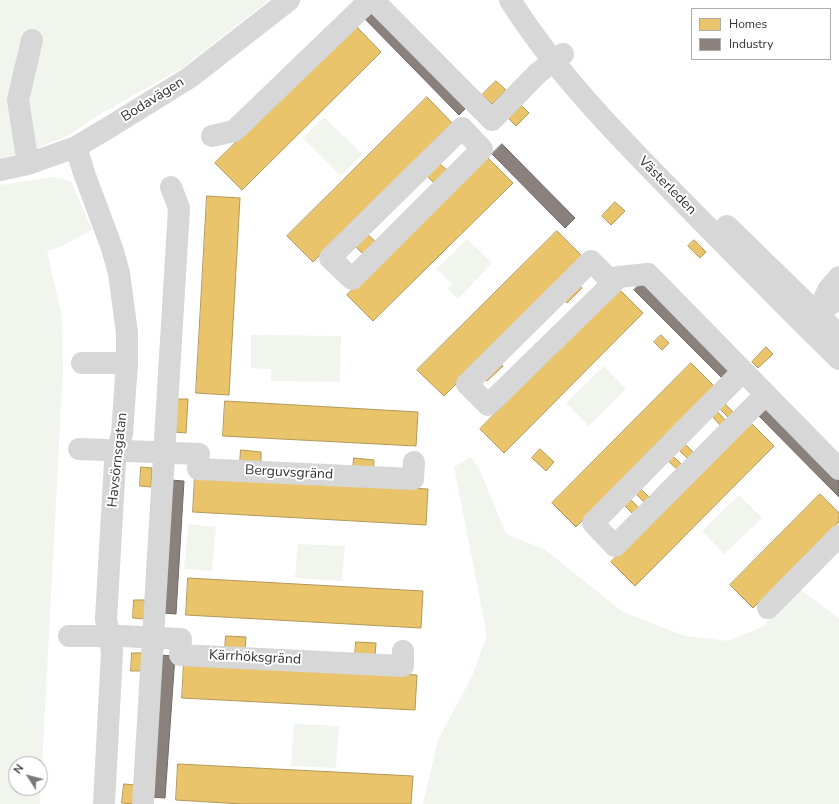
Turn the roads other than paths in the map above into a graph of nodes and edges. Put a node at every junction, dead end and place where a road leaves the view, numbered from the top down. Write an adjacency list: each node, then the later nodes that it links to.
1 (289, 0): 11 (street, Bodavägen)
2 (370, 0): 9 (street)
3 (373, 0): 8 (street)
4 (510, 0): 7 (street, Västerleden)
5 (526, 0): 7 (street, Västerleden)
6 (32, 40): 12 (street)
7 (559, 58): 8 (street); 18 (street, Västerleden)
8 (492, 120): 10 (street)
9 (212, 136)
10 (472, 139): 10 (street)
11 (76, 147): 12 (street, Bodavägen); 22 (street, Havsörnsgatan)
12 (28, 164): 13 (street, Bodavägen)
13 (0, 170)
14 (171, 187): 27 (street)
15 (839, 277): 18 (street)
16 (613, 283): 16 (street); 23 (street)
17 (839, 298): 18 (street)
18 (812, 320): 19 (street, Västerleden); 20 (street, Västerleden)
19 (839, 335)
20 (839, 359)
21 (82, 363): 22 (street)
22 (127, 363): 26 (street, Havsörnsgatan)
23 (743, 371): 24 (street); 24 (street)
24 (766, 394): 29 (street)
25 (79, 449): 26 (street, Berguvsgränd)
26 (118, 450): 27 (street, Berguvsgränd); 33 (street, Havsörnsgatan)
27 (165, 452): 28 (street, Berguvsgränd); 34 (street)
28 (414, 462)
29 (839, 468)
30 (839, 536): 31 (street)
31 (768, 608)
32 (69, 636): 33 (street, Kärrhöksgränd)
33 (109, 636): 34 (street, Kärrhöksgränd); 36 (street, Havsörnsgatan)
34 (154, 638): 35 (street, Kärrhöksgränd); 37 (street)
35 (403, 651)
36 (104, 804)
37 (144, 804)

